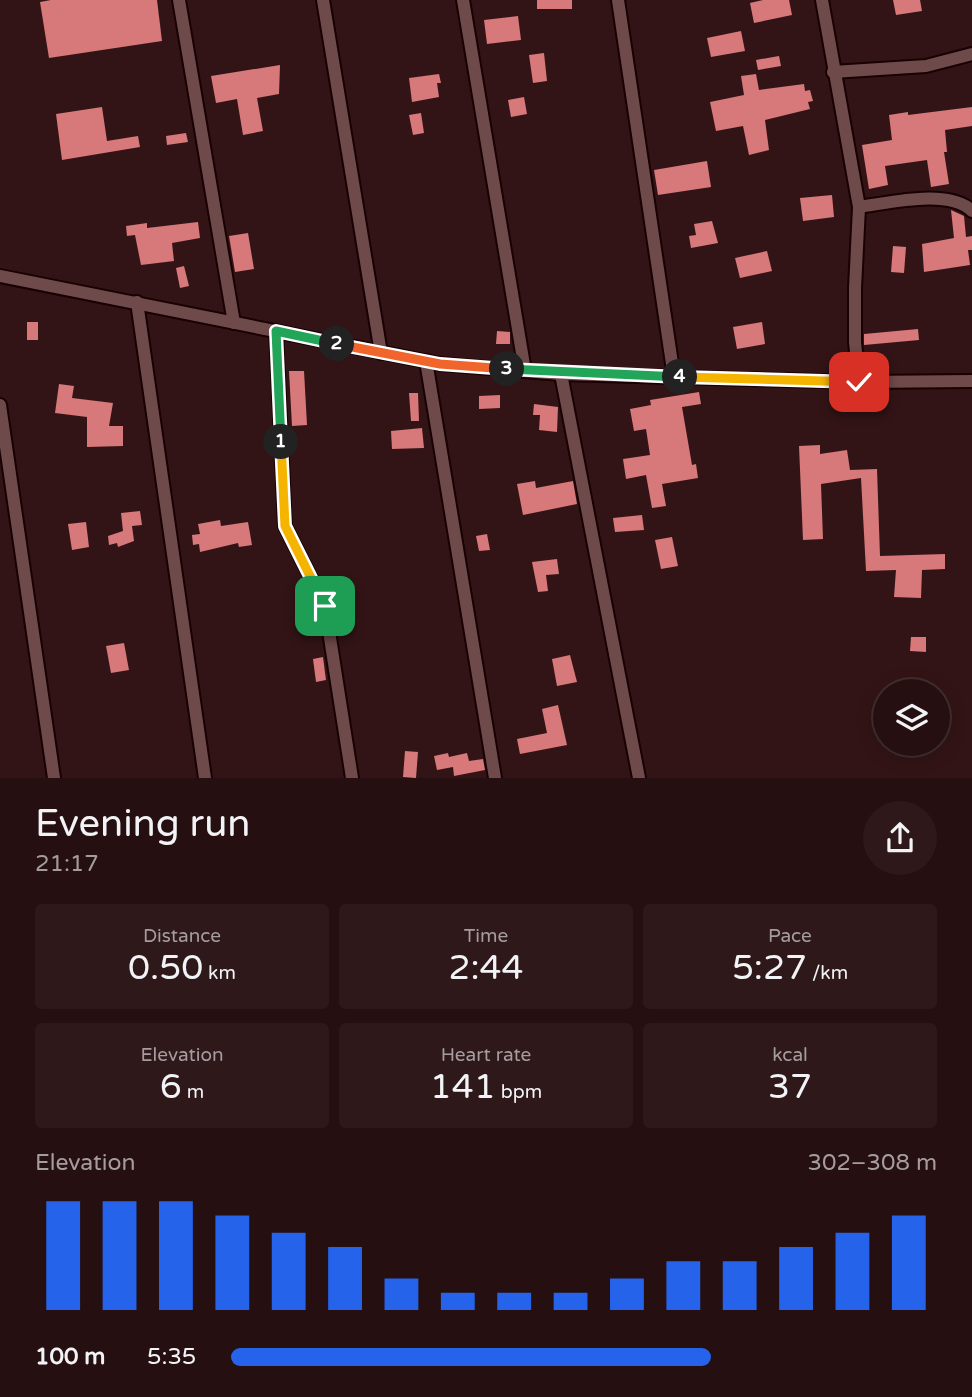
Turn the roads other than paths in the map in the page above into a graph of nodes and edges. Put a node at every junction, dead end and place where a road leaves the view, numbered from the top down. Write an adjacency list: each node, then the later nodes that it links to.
1 (179, 0): 12 (street)
2 (323, 0): 14 (street)
3 (463, 0): 16 (street)
4 (618, 0): 18 (street)
5 (822, 0): 7 (street)
6 (972, 54): 7 (street)
7 (833, 72): 8 (street)
8 (859, 207): 9 (street); 20 (street)
9 (972, 211)
10 (0, 276): 11 (street)
11 (137, 302): 12 (street); 23 (street)
12 (234, 323): 13 (street)
13 (276, 331): 14 (street); 24 (street)
14 (381, 353): 15 (street)
15 (426, 361): 16 (street); 25 (street)
16 (525, 371): 17 (street)
17 (561, 374): 18 (street); 26 (street)
18 (674, 377): 20 (street)
19 (972, 381): 20 (street)
20 (859, 382)
21 (0, 405): 22 (street)
22 (54, 778)
23 (205, 778)
24 (352, 778)
25 (495, 778)
26 (639, 778)

